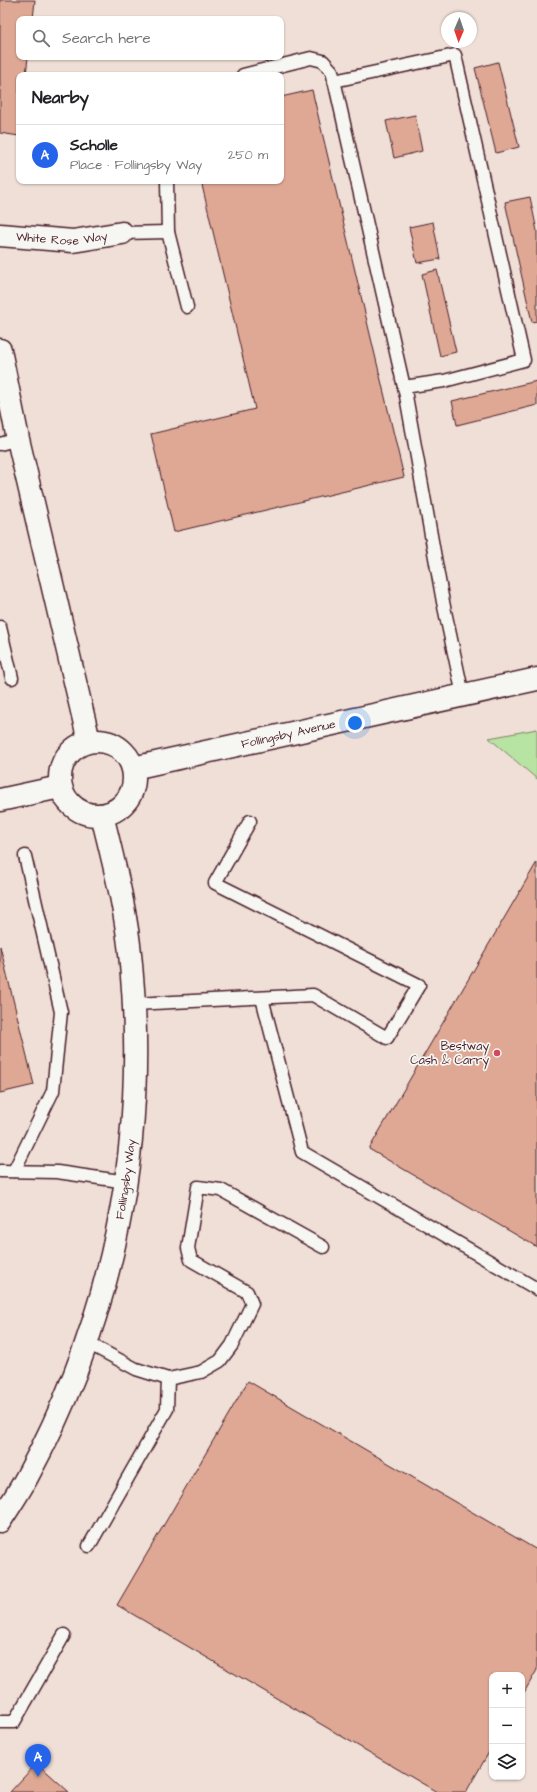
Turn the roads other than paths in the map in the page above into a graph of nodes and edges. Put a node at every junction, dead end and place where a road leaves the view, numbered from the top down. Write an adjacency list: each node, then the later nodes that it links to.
1 (255, 72): 2 (lane)
2 (334, 81): 9 (lane); 9 (lane)
3 (167, 184): 4 (lane)
4 (168, 232): 5 (lane); 7 (lane)
5 (122, 233): 6 (street, White Rose Way)
6 (0, 235)
7 (187, 307)
8 (0, 350): 10 (street)
9 (404, 387): 14 (lane)
10 (9, 442): 15 (street)
11 (0, 627): 12 (lane)
12 (12, 678)
13 (537, 679): 14 (street, Follingsby Avenue)
14 (463, 695): 16 (street, Follingsby Avenue)
15 (89, 742): 16 (street); 17 (street)
16 (133, 768): 19 (street)
17 (60, 787): 18 (street); 19 (street)
18 (0, 800)
19 (102, 815): 23 (street, Follingsby Way)
20 (250, 821): 22 (lane)
21 (25, 856): 25 (lane)
22 (262, 998): 23 (lane); 28 (lane)
23 (134, 1004): 26 (street, Follingsby Way)
24 (0, 1171): 25 (lane)
25 (14, 1171): 26 (lane)
26 (127, 1182): 29 (street, Follingsby Way)
27 (323, 1247): 30 (lane)
28 (537, 1289)
29 (86, 1342): 30 (lane); 31 (street, Follingsby Way)
30 (168, 1378): 32 (lane)
31 (0, 1521)
32 (90, 1546)
33 (64, 1635): 34 (lane)
34 (0, 1722)

